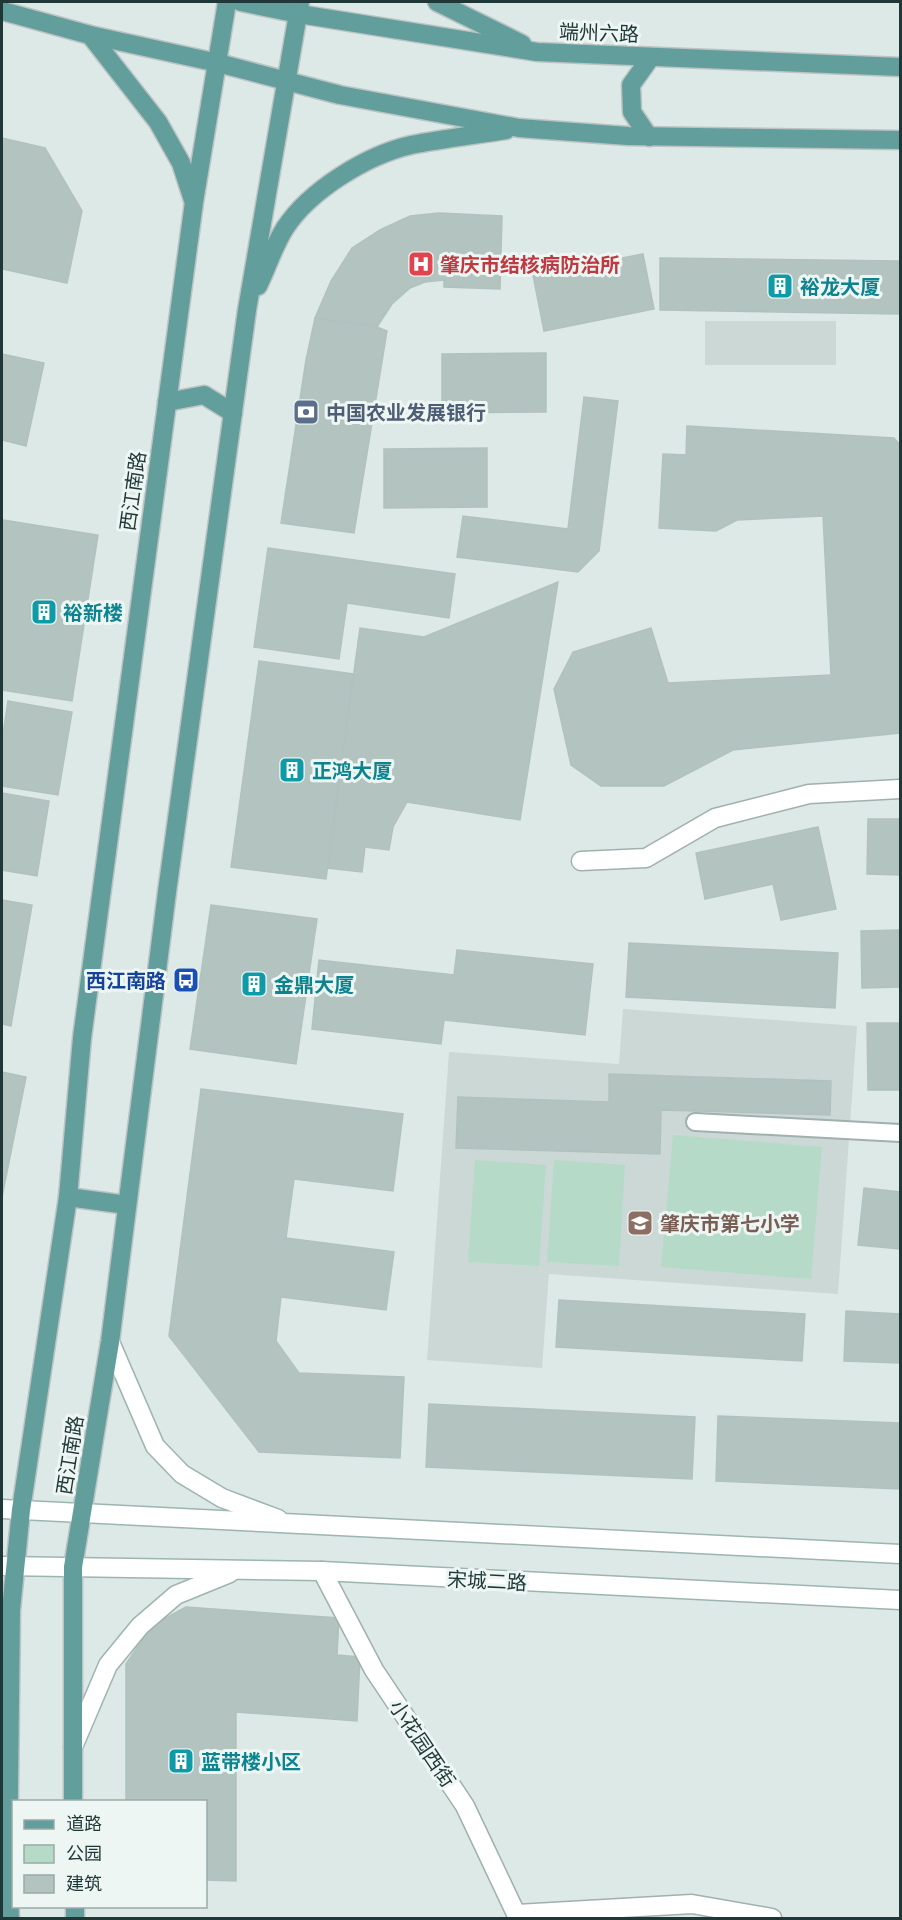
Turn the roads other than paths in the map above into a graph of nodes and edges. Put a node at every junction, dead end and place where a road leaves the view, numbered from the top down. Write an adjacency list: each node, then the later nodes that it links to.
1 (227, 2): 9 (main road, 西江南路)
2 (241, 2): 4 (main road, 端州六路)
3 (437, 2): 7 (main road)
4 (300, 8): 7 (main road, 端州六路); 11 (main road, 西江南路)
5 (2, 10): 6 (main road)
6 (90, 35): 9 (main road); 15 (main road)
7 (537, 52): 8 (main road, 端州六路)
8 (651, 57): 10 (main road, 端州六路); 13 (main road)
9 (218, 63): 11 (main road); 15 (main road, 西江南路)
10 (900, 67)
11 (287, 81): 12 (main road); 16 (main road, 西江南路)
12 (519, 128): 13 (main road); 16 (main road)
13 (649, 137): 14 (main road)
14 (900, 140)
15 (194, 202): 17 (main road, 西江南路)
16 (247, 310): 18 (main road, 西江南路)
17 (167, 402): 18 (main road); 23 (main road, 西江南路)
18 (233, 413): 24 (main road, 西江南路)
19 (900, 789): 20 (main road)
20 (581, 861)
21 (695, 1122): 22 (lane)
22 (900, 1133)
23 (68, 1197): 24 (main road); 27 (main road, 西江南路)
24 (127, 1205): 25 (main road, 西江南路)
25 (110, 1342): 28 (main road, 西江南路); 29 (main road)
26 (2, 1509): 27 (main road)
27 (21, 1510): 28 (main road); 31 (main road, 西江南路)
28 (82, 1514): 29 (main road); 32 (main road, 西江南路)
29 (293, 1525): 30 (main road)
30 (900, 1554)
31 (9, 1566): 32 (main road, 宋城二路); 38 (main road, 西江南路)
32 (73, 1568): 33 (main road, 宋城二路); 36 (main road, 西江南路)
33 (237, 1570): 34 (main road, 宋城二路); 36 (main road)
34 (322, 1571): 35 (main road, 宋城二路); 39 (main road, 小花园西街)
35 (900, 1600)
36 (72, 1748): 37 (main road, 西江南路)
37 (73, 1800)
38 (8, 1874): 40 (main road, 西江南路)
39 (518, 1916): 41 (main road)
40 (10, 1918)
41 (772, 1918)

